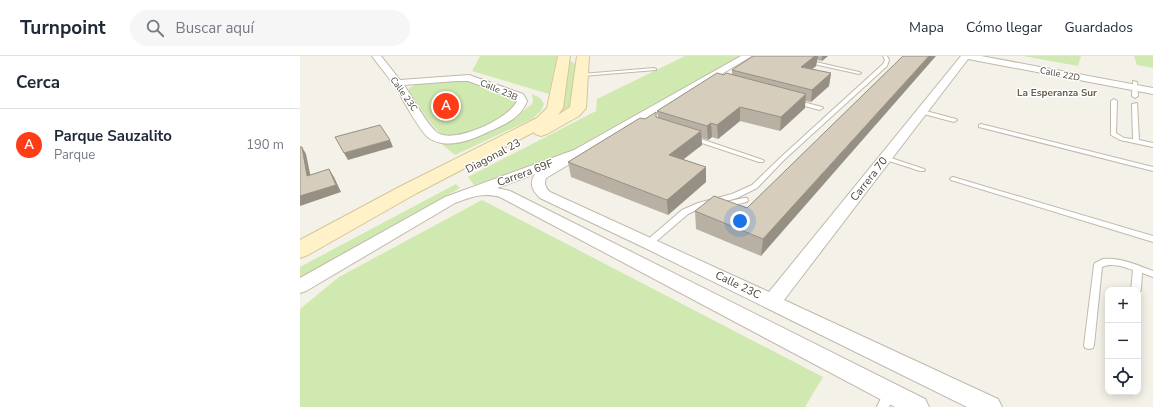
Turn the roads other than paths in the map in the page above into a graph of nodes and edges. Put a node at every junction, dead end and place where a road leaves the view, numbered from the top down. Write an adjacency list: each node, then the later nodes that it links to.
1 (376, 56): 12 (street, Calle 23C)
2 (564, 56): 36 (street, Diagonal 23)
3 (569, 56): 9 (street)
4 (748, 56): 27 (street, Carrera 69F)
5 (885, 56): 35 (lane)
6 (966, 56): 14 (street, Calle 22D); 20 (street, Carrera 70)
7 (994, 56): 14 (street, Calle 22D)
8 (801, 60): 11 (lane)
9 (582, 65): 10 (lane); 36 (street, Diagonal 23)
10 (654, 69)
11 (859, 73)
12 (398, 83): 23 (street, Calle 23C); 23 (street, Calle 23B)
13 (1153, 85): 14 (street, Calle 22D)
14 (1135, 88): 15 (street, Calle 22D)
15 (1153, 91)
16 (790, 100): 19 (lane)
17 (1114, 101): 25 (lane)
18 (1135, 104): 25 (lane)
19 (820, 108)
20 (922, 112): 21 (lane); 28 (street, Carrera 70)
21 (954, 120)
22 (981, 126): 30 (lane)
23 (430, 133)
24 (682, 135): 29 (lane)
25 (1136, 142): 26 (lane)
26 (1153, 145)
27 (579, 154): 33 (street, Carrera 69F); 38 (street, Calle 23C)
28 (885, 158): 31 (lane); 44 (street, Carrera 70)
29 (761, 161)
30 (1153, 169)
31 (922, 170)
32 (952, 179): 37 (lane)
33 (470, 193): 42 (street, Carrera 69F); 46 (street)
34 (744, 200): 35 (lane)
35 (691, 208): 38 (lane)
36 (356, 220): 39 (street, Diagonal 23)
37 (1153, 239)
38 (649, 243): 44 (street, Calle 23C)
39 (300, 250)
40 (1138, 269): 41 (lane); 43 (lane); 45 (lane)
41 (1153, 274)
42 (300, 286)
43 (1136, 287)
44 (772, 302): 48 (street, Calle 23C)
45 (1089, 346)
46 (886, 400): 47 (street)
47 (917, 407)
48 (990, 407)

